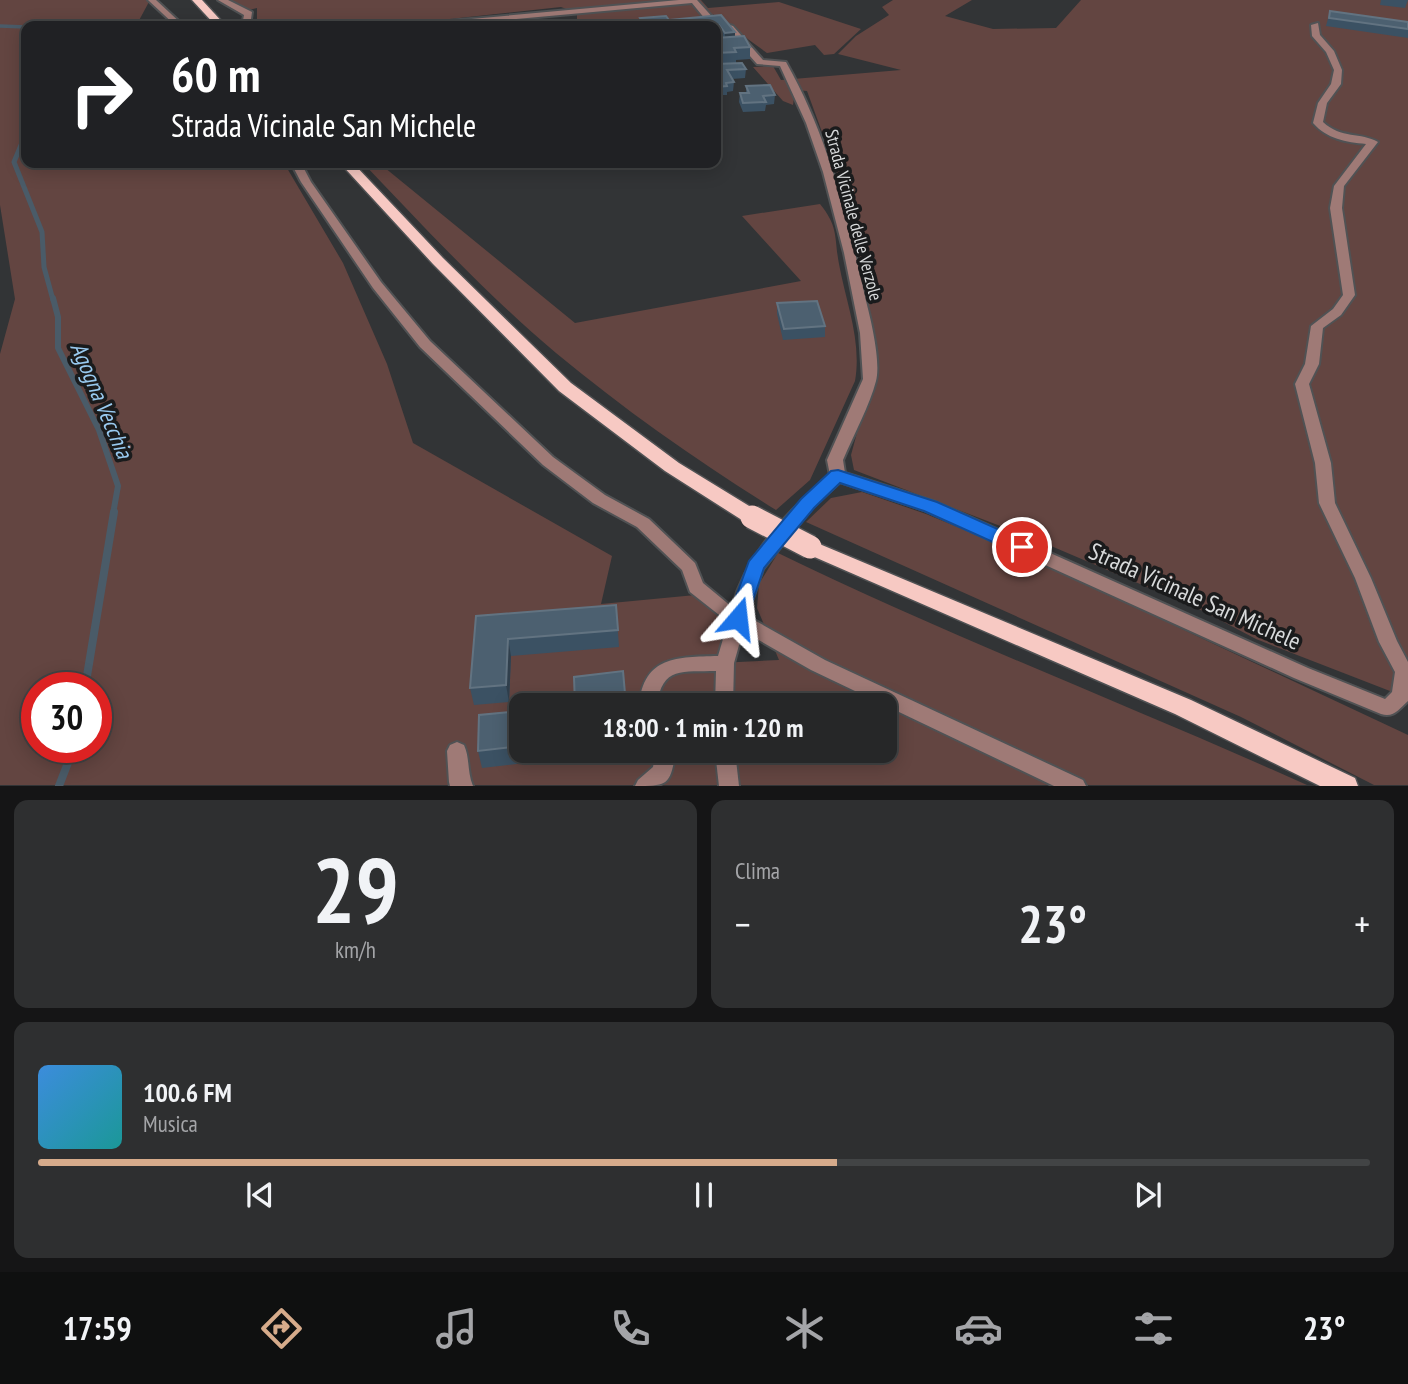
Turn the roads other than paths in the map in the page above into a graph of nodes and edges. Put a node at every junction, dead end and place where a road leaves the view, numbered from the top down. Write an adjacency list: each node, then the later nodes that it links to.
1 (152, 0): 4 (street)
2 (197, 0): 5 (main road)
3 (222, 0): 6 (street)
4 (175, 21)
5 (216, 21)
6 (246, 21)
7 (471, 21): 8 (street, Strada Vicinale delle Verzole)
8 (711, 21)
9 (721, 25): 13 (street, Strada Vicinale delle Verzole)
10 (1315, 25): 13 (street, Strada Vicinale San Michele)
11 (299, 168): 14 (street)
12 (351, 168): 25 (main road, bridge)
13 (838, 476): 14 (street)
14 (738, 618): 15 (street); 24 (street)
15 (726, 663): 16 (street); 17 (street)
16 (651, 693)
17 (725, 693)
18 (457, 751): 21 (street)
19 (664, 763): 22 (street)
20 (726, 763): 23 (street)
21 (463, 786)
22 (645, 786)
23 (729, 786)
24 (1076, 786)
25 (1346, 786)

